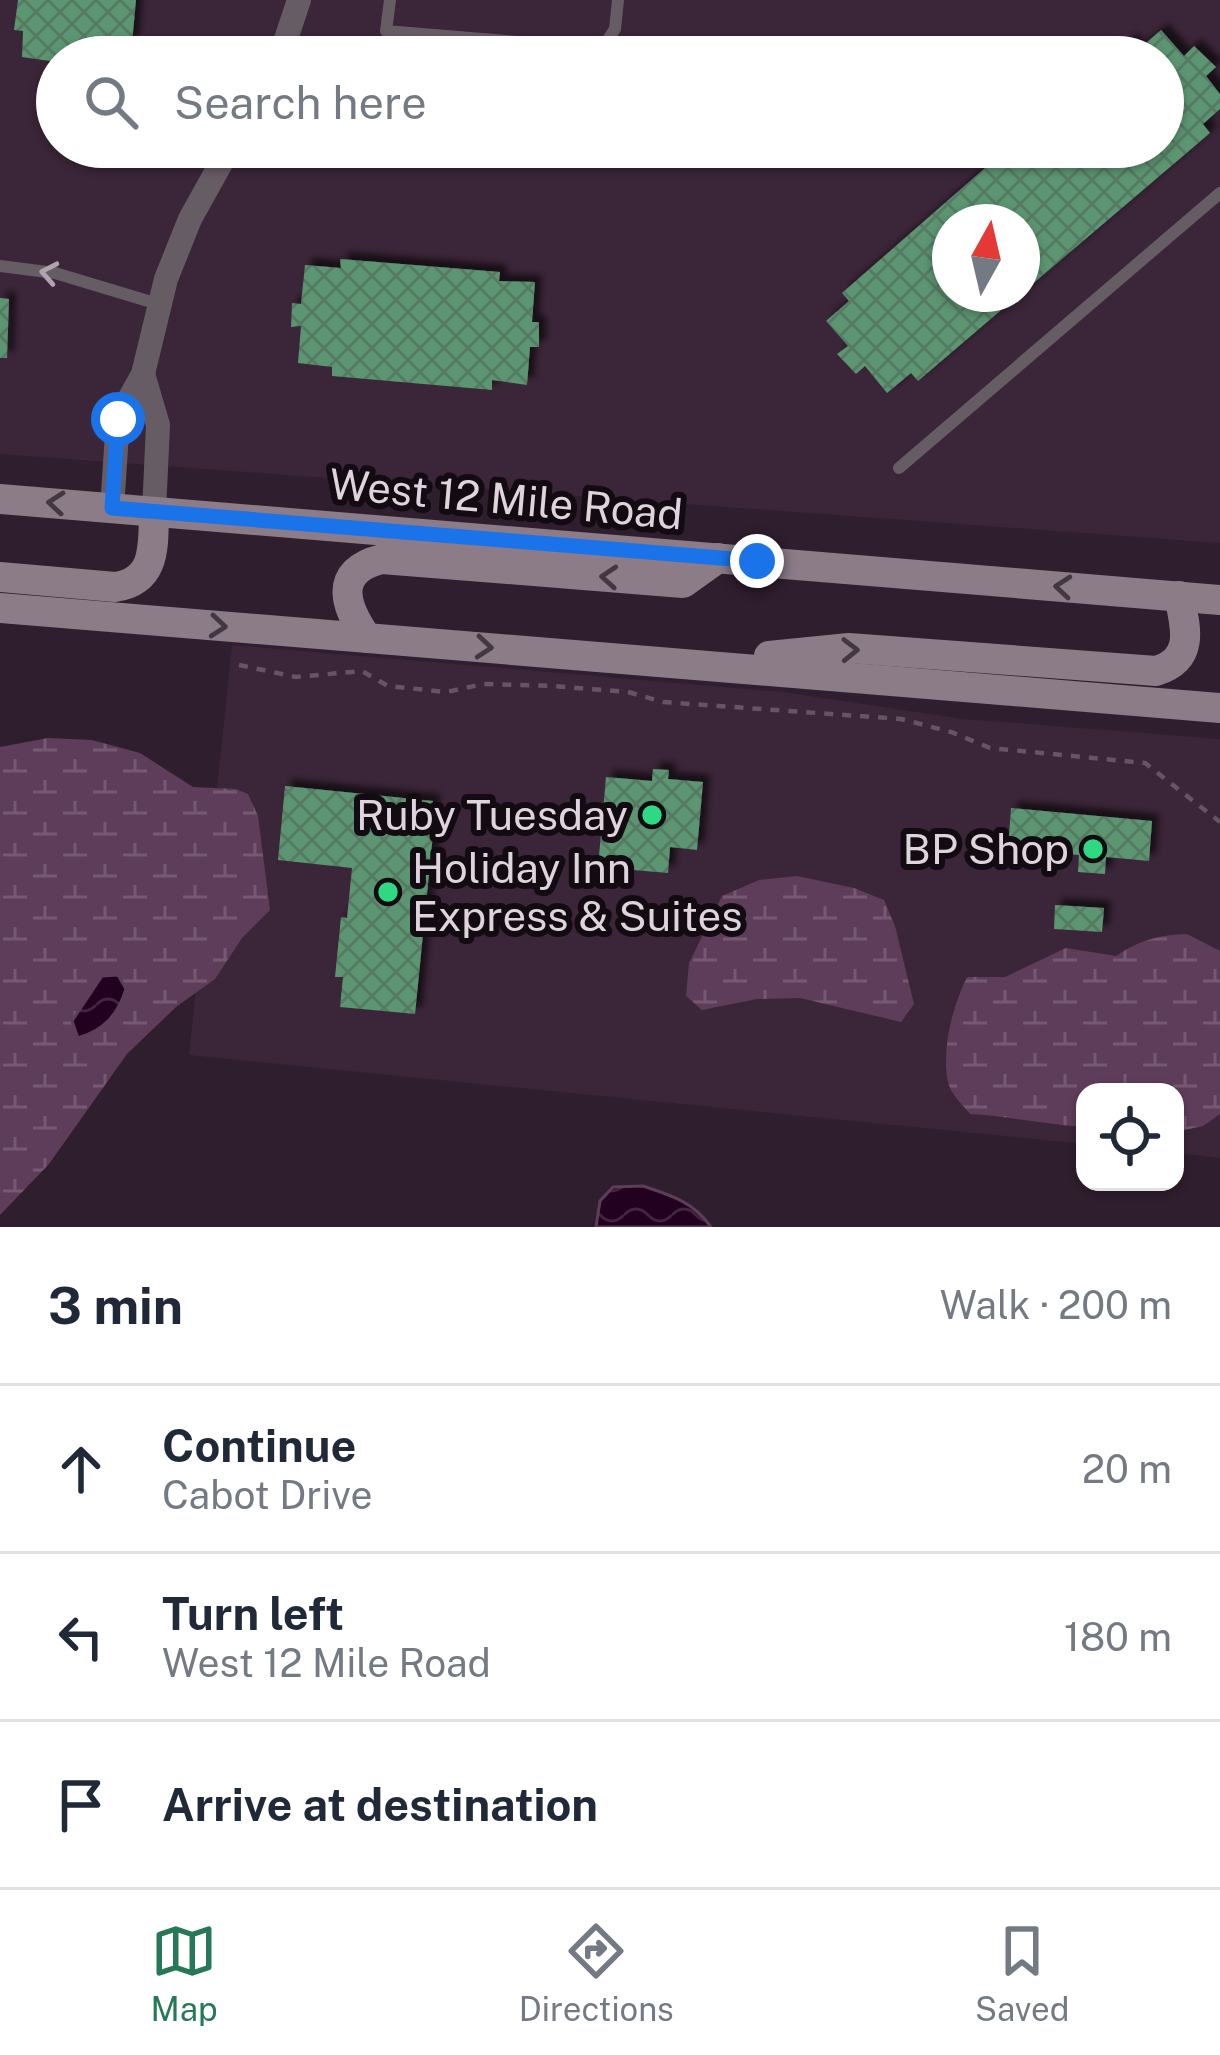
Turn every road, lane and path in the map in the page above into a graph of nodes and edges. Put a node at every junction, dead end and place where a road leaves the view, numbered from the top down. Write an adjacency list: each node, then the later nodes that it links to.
1 (299, 0): 4 (street)
2 (390, 0): 5 (lane)
3 (618, 0): 6 (lane)
4 (287, 36)
5 (434, 36)
6 (611, 36)
7 (218, 168): 10 (street)
8 (1220, 194): 12 (lane)
9 (0, 266): 10 (lane, one-way to 9)
10 (158, 304): 11 (street)
11 (143, 374): 14 (street); 15 (street)
12 (899, 468)
13 (0, 499): 14 (main road, West 12 Mile Road, one-way to 13)
14 (112, 508): 15 (main road, West 12 Mile Road)
15 (154, 512): 16 (main road, West 12 Mile Road); 17 (main road)
16 (718, 558): 18 (main road, West 12 Mile Road, one-way to 16); 21 (main road, one-way to 21)
17 (0, 577)
18 (1179, 596): 19 (main road, West 12 Mile Road); 22 (main road, one-way to 18)
19 (1220, 600)
20 (0, 608): 21 (main road, one-way to 21)
21 (367, 638): 22 (main road, one-way to 22)
22 (692, 664): 24 (main road)
23 (239, 665): 25 (path)
24 (1220, 707)
25 (1220, 822)

